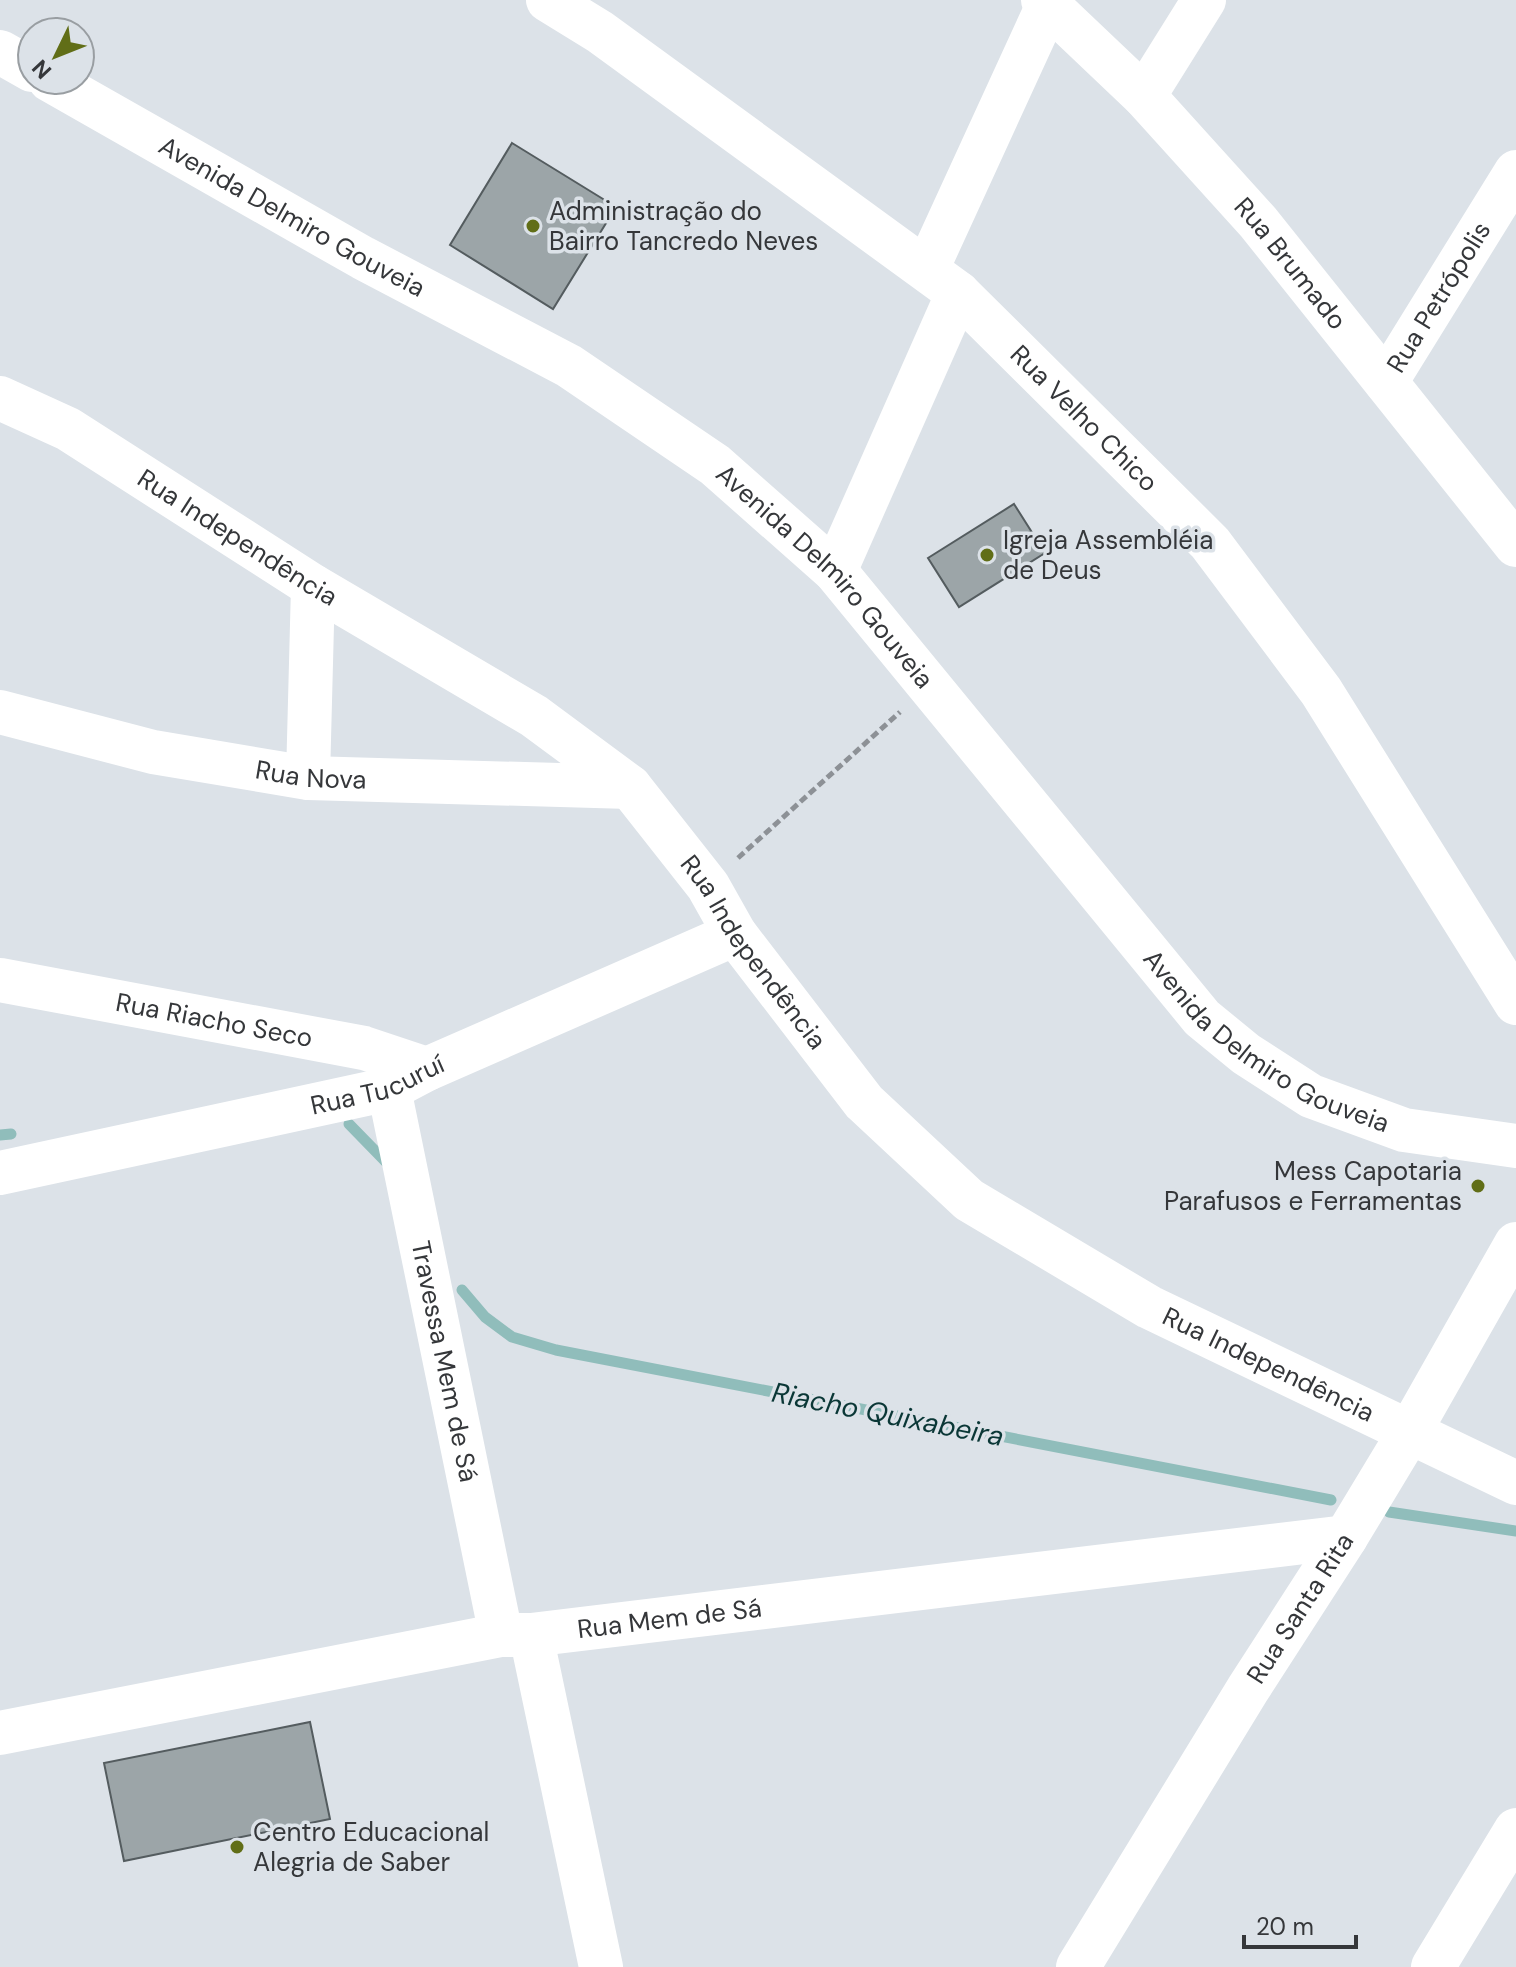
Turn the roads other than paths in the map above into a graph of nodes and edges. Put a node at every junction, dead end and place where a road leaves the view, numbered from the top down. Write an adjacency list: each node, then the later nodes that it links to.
1 (548, 0): 7 (street, Rua Velho Chico)
2 (1204, 0): 5 (street)
3 (1046, 3): 5 (street, Rua Brumado); 7 (street)
4 (78, 96): 11 (street, Avenida Delmiro Gouveia)
5 (1144, 96): 8 (street, Rua Brumado)
6 (1516, 172): 8 (street, Rua Petrópolis)
7 (942, 281): 11 (street); 18 (street, Rua Velho Chico)
8 (1386, 382): 10 (street, Rua Brumado)
9 (0, 398): 12 (street, Rua Independência)
10 (1516, 545)
11 (835, 571): 20 (street, Avenida Delmiro Gouveia)
12 (313, 586): 14 (street); 15 (street, Rua Independência)
13 (0, 712): 14 (street, Rua Nova)
14 (308, 778): 15 (street, Rua Nova)
15 (630, 787): 16 (street, Rua Independência)
16 (735, 934): 19 (street, Rua Tucuruí); 23 (street, Rua Independência)
17 (0, 980): 19 (street, Rua Riacho Seco)
18 (1516, 1003)
19 (408, 1079): 21 (street, Rua Tucuruí); 26 (street, Travessa Mem de Sá)
20 (1516, 1146)
21 (0, 1173)
22 (1516, 1244): 23 (street, Rua Santa Rita)
23 (1410, 1431): 24 (street, Rua Independência); 25 (street, Rua Santa Rita)
24 (1516, 1483)
25 (1346, 1537): 26 (street, Rua Mem de Sá); 30 (street, Rua Santa Rita)
26 (516, 1635): 27 (street, Rua Mem de Sá); 29 (street, Travessa Mem de Sá)
27 (0, 1733)
28 (1516, 1830): 31 (street)
29 (601, 1967)
30 (1078, 1967)
31 (1433, 1967)

